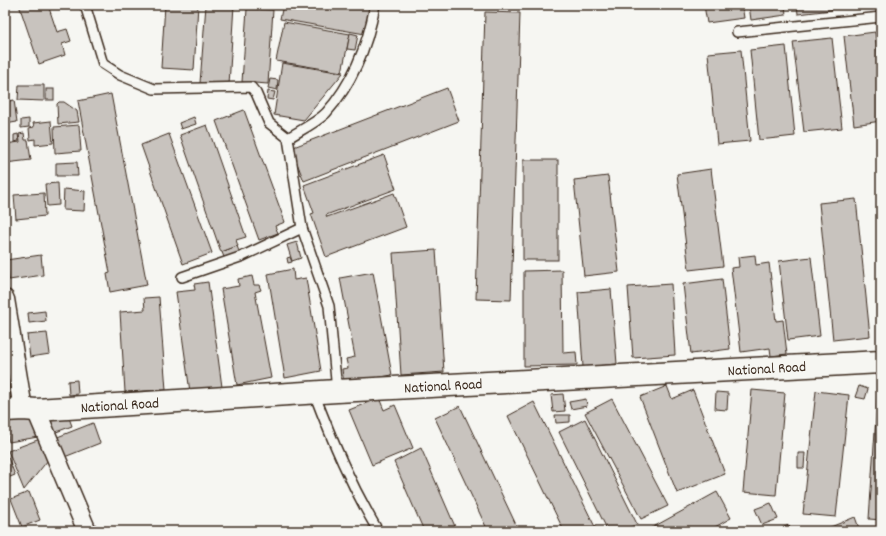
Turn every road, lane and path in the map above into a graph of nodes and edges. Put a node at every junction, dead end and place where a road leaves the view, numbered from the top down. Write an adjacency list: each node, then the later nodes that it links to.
1 (85, 5): 5 (lane)
2 (375, 5): 5 (lane)
3 (881, 18): 4 (lane)
4 (737, 32)
5 (288, 138): 6 (lane)
6 (302, 228): 7 (lane); 10 (lane)
7 (182, 277)
8 (5, 299): 12 (street)
9 (881, 362): 10 (main road, National Road)
10 (337, 391): 11 (main road, National Road)
11 (314, 393): 12 (main road, National Road); 14 (lane)
12 (21, 410): 13 (street)
13 (87, 531)
14 (378, 531)

